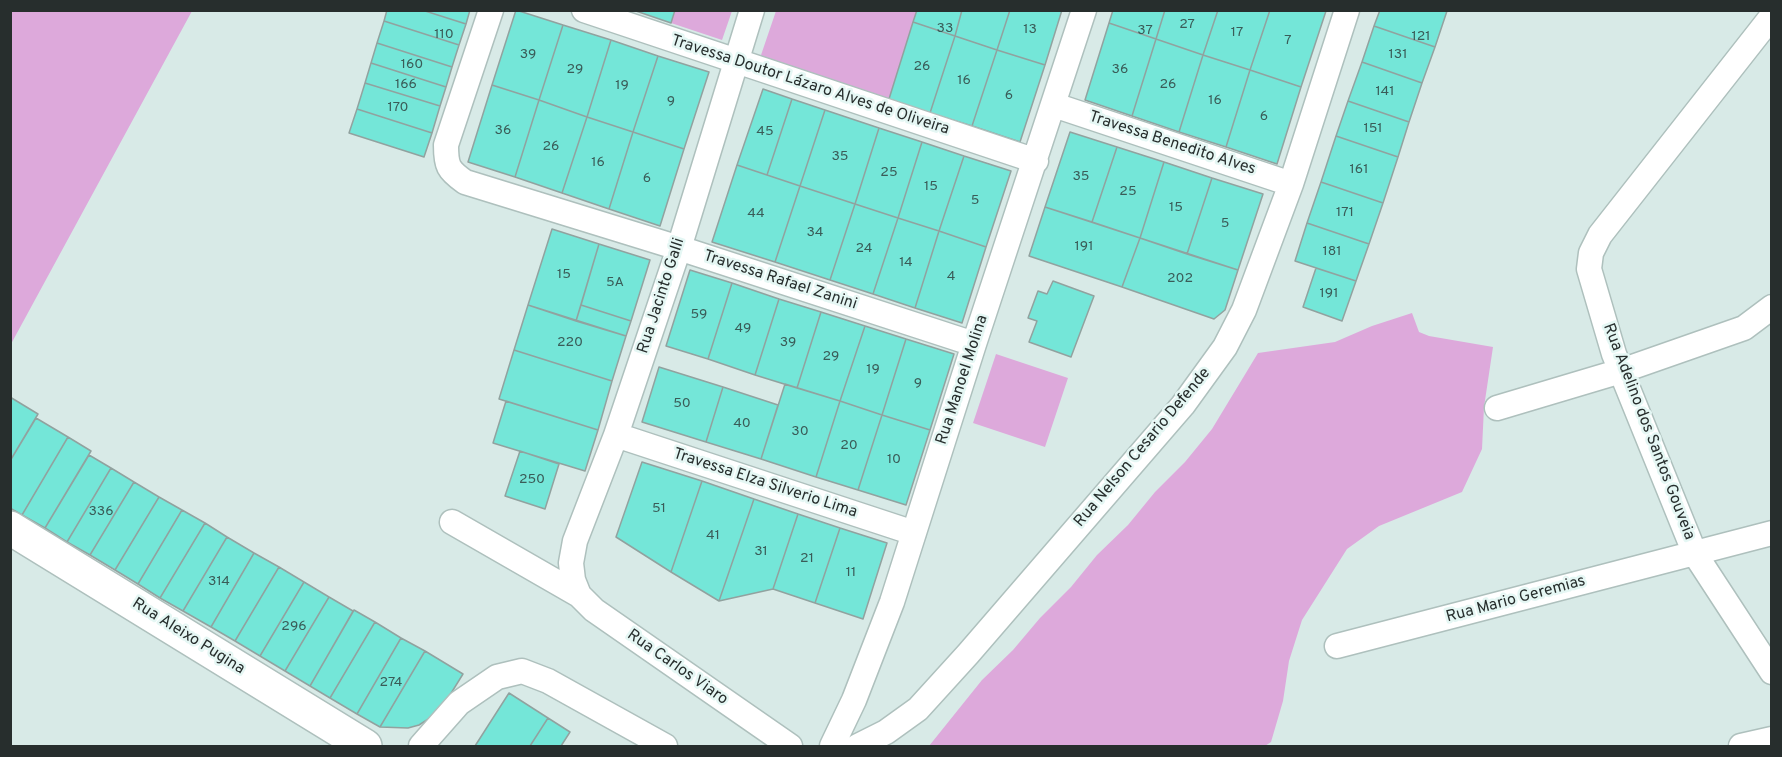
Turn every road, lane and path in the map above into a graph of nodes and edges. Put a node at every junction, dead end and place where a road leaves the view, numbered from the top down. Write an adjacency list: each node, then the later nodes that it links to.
1 (491, 10): 11 (street, Travessa Rafael Zanini)
2 (584, 10): 7 (street, Travessa Doutor Lázaro Alves de Oliveira)
3 (752, 10): 7 (street, Rua Jacinto Galli)
4 (1084, 10): 8 (street, Rua Manoel Molina)
5 (1347, 10): 10 (street, Rua Nelson Cesario Defende)
6 (1772, 16): 14 (street, Rua Adelino dos Santos Gouveia)
7 (737, 61): 9 (street, Travessa Doutor Lázaro Alves de Oliveira); 11 (street, Rua Jacinto Galli)
8 (1054, 105): 9 (street, Rua Manoel Molina); 10 (street, Travessa Benedito Alves)
9 (1036, 161): 13 (street, Rua Manoel Molina)
10 (1291, 184): 31 (street, Rua Nelson Cesario Defende)
11 (679, 248): 13 (street, Travessa Rafael Zanini); 16 (street, Rua Jacinto Galli)
12 (1772, 307): 14 (street)
13 (974, 344): 19 (street, Rua Manoel Molina)
14 (1621, 371): 15 (street); 21 (street, Rua Adelino dos Santos Gouveia)
15 (1497, 408)
16 (616, 435): 19 (street, Travessa Elza Silverio Lima); 22 (street, Rua Jacinto Galli)
17 (452, 522): 22 (street, Rua Carlos Viaro)
18 (10, 528): 26 (street, Rua Aleixo Pugina)
19 (914, 533): 30 (street, Rua Manoel Molina)
20 (1772, 533): 21 (street, Rua Mario Geremias)
21 (1695, 554): 23 (street, Rua Mario Geremias); 24 (street, Rua Adelino dos Santos Gouveia)
22 (576, 587): 29 (street, Rua Carlos Viaro)
23 (1337, 646)
24 (1772, 672)
25 (1772, 739): 32 (street)
26 (365, 747)
27 (421, 747): 28 (street)
28 (665, 747)
29 (790, 747)
30 (832, 747)
31 (858, 747)
32 (1741, 747)

